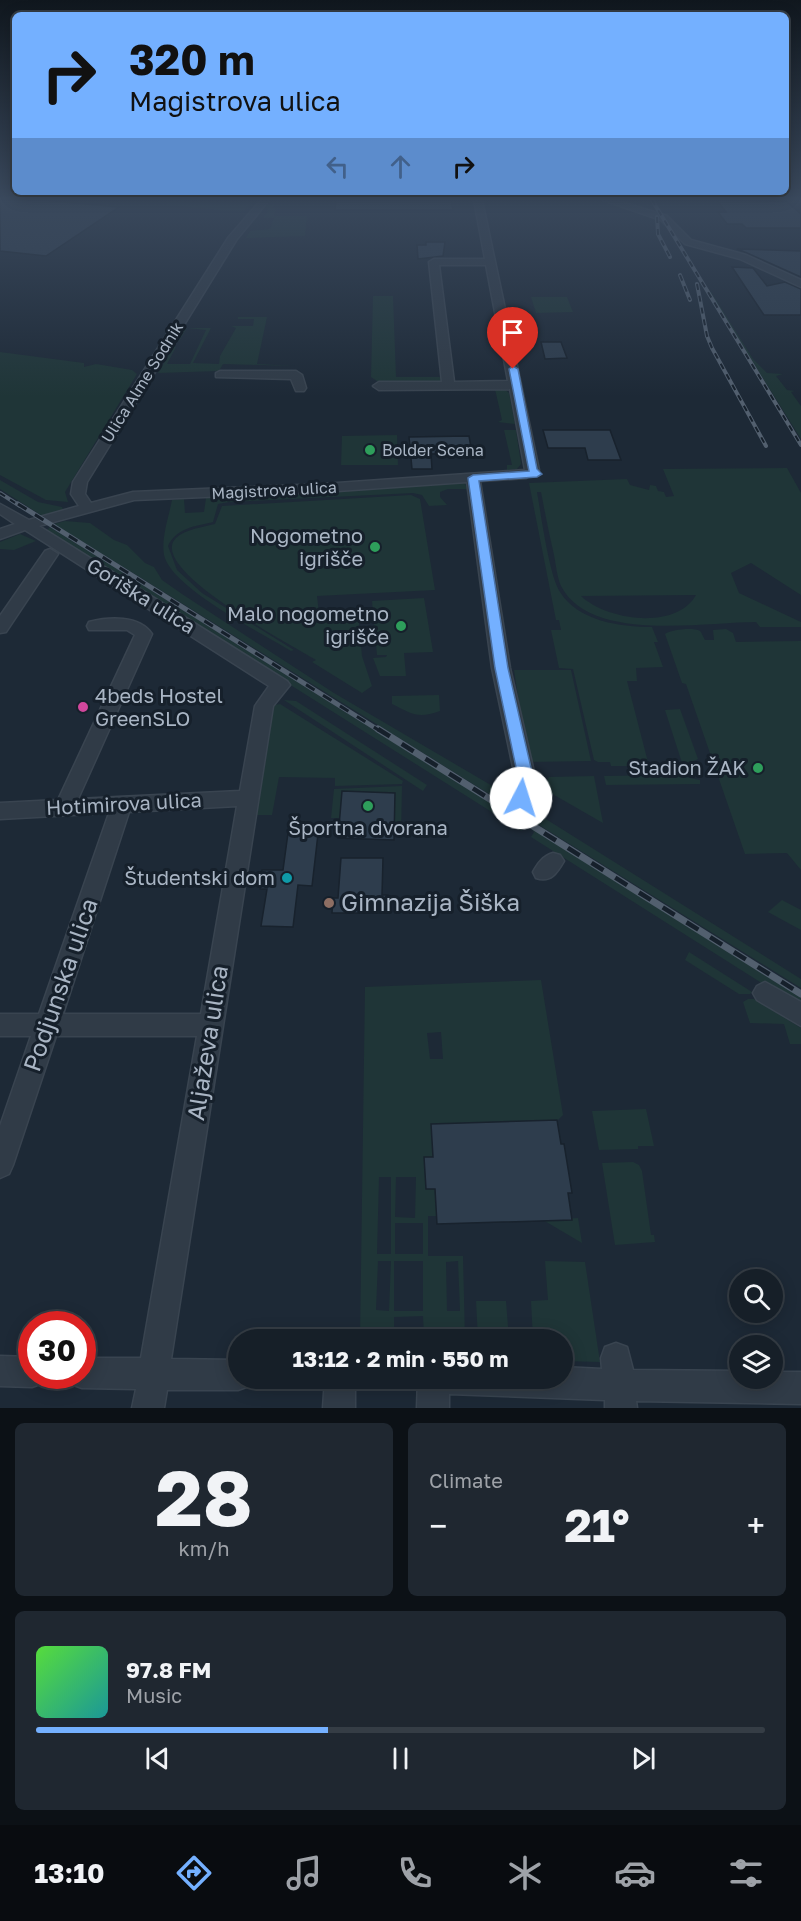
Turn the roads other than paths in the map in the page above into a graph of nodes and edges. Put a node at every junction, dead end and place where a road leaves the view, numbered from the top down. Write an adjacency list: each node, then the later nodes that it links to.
1 (215, 266): 13 (street, Ulica Alme Sodnik)
2 (434, 266): 7 (street)
3 (492, 266): 8 (street)
4 (762, 266): 5 (street)
5 (801, 284)
6 (220, 375): 10 (street)
7 (448, 385): 8 (street); 9 (street)
8 (516, 385): 11 (street, Magistrova ulica)
9 (379, 386)
10 (300, 388)
11 (473, 478): 13 (street, Magistrova ulica); 21 (street)
12 (0, 508): 14 (street, Goriška ulica)
13 (87, 508): 14 (street, Magistrova ulica)
14 (26, 525): 15 (street, Magistrova ulica); 19 (street, Goriška ulica)
15 (0, 535)
16 (50, 554): 18 (street)
17 (95, 626): 23 (street)
18 (0, 628)
19 (281, 685): 20 (street, Aljaževa ulica)
20 (248, 798): 22 (street, Hotimirova ulica); 29 (street, Aljaževa ulica)
21 (521, 798)
22 (122, 804): 23 (street, Hotimirova ulica); 28 (street, Podjunska ulica)
23 (65, 807): 24 (street, Hotimirova ulica)
24 (1, 813)
25 (765, 993): 26 (street)
26 (801, 1016)
27 (0, 1024): 28 (street)
28 (48, 1024): 29 (street); 30 (street, Podjunska ulica)
29 (211, 1025): 34 (street, Aljaževa ulica)
30 (0, 1165)
31 (0, 1371): 32 (street)
32 (18, 1372)
33 (96, 1373): 34 (street)
34 (154, 1374): 35 (street); 41 (street, Aljaževa ulica)
35 (228, 1375)
36 (573, 1382): 37 (street)
37 (619, 1384): 38 (street)
38 (801, 1388)
39 (340, 1389): 42 (street)
40 (433, 1389): 43 (street)
41 (148, 1408)
42 (339, 1408)
43 (433, 1408)

